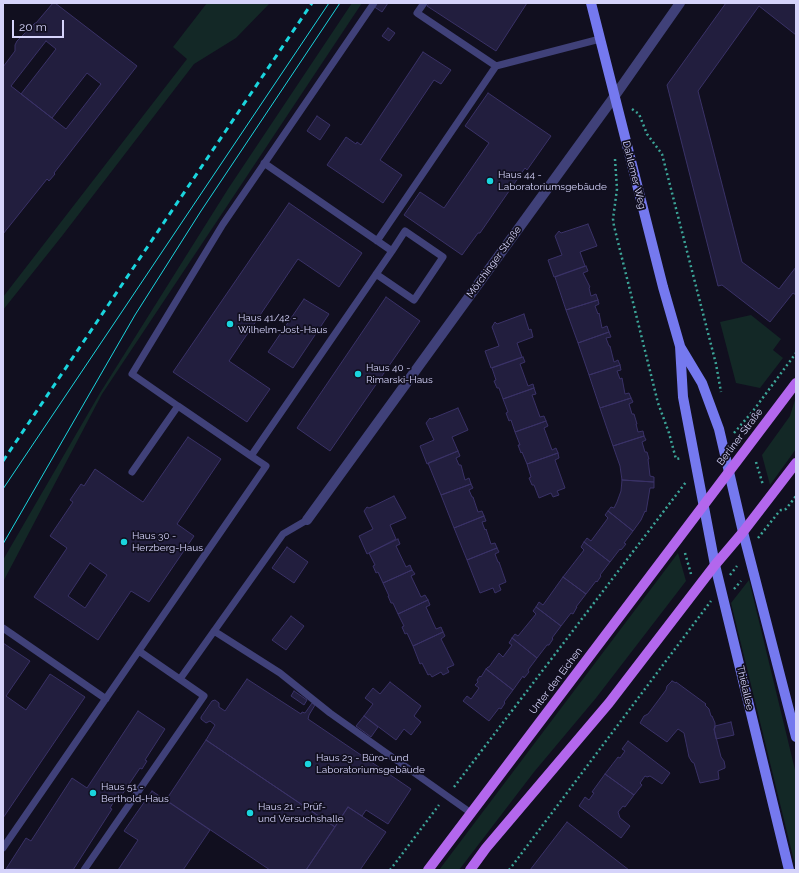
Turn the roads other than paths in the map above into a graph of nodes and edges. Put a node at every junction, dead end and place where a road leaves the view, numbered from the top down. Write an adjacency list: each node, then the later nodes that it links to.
1 (374, 3): 8 (lane)
2 (424, 3): 6 (lane)
3 (591, 3): 5 (main road, Dahlemer Weg)
4 (680, 3): 7 (street, Mörchinger Straße)
5 (600, 39): 6 (lane); 7 (main road, Dahlemer Weg)
6 (496, 66): 9 (lane)
7 (614, 97): 12 (main road, Dahlemer Weg); 20 (street, Mörchinger Straße)
8 (264, 163): 9 (lane); 14 (lane)
9 (377, 241): 10 (lane)
10 (392, 251): 11 (lane); 11 (lane)
11 (376, 274): 15 (lane)
12 (680, 346): 18 (main road, Dahlemer Weg); 19 (main road, Dahlemer Weg)
13 (796, 383): 18 (main road, Berliner Straße)
14 (178, 406): 15 (lane); 17 (lane)
15 (251, 456): 25 (lane)
16 (796, 462): 21 (main road)
17 (132, 472)
18 (728, 473): 19 (main road, Berliner Straße); 21 (main road, Dahlemer Weg)
19 (704, 506): 22 (main road, Thielallee); 29 (main road, Unter den Eichen)
20 (307, 520): 24 (lane)
21 (743, 532): 22 (main road); 28 (main road)
22 (715, 564): 33 (main road); 34 (main road, Thielallee)
23 (3, 628): 27 (lane)
24 (214, 631): 26 (lane); 29 (lane)
25 (139, 651): 26 (lane); 27 (lane)
26 (180, 679): 31 (lane)
27 (106, 699): 30 (lane)
28 (796, 737)
29 (471, 814): 32 (main road, Unter den Eichen)
30 (3, 848)
31 (84, 870)
32 (428, 870)
33 (470, 870)
34 (789, 870)

